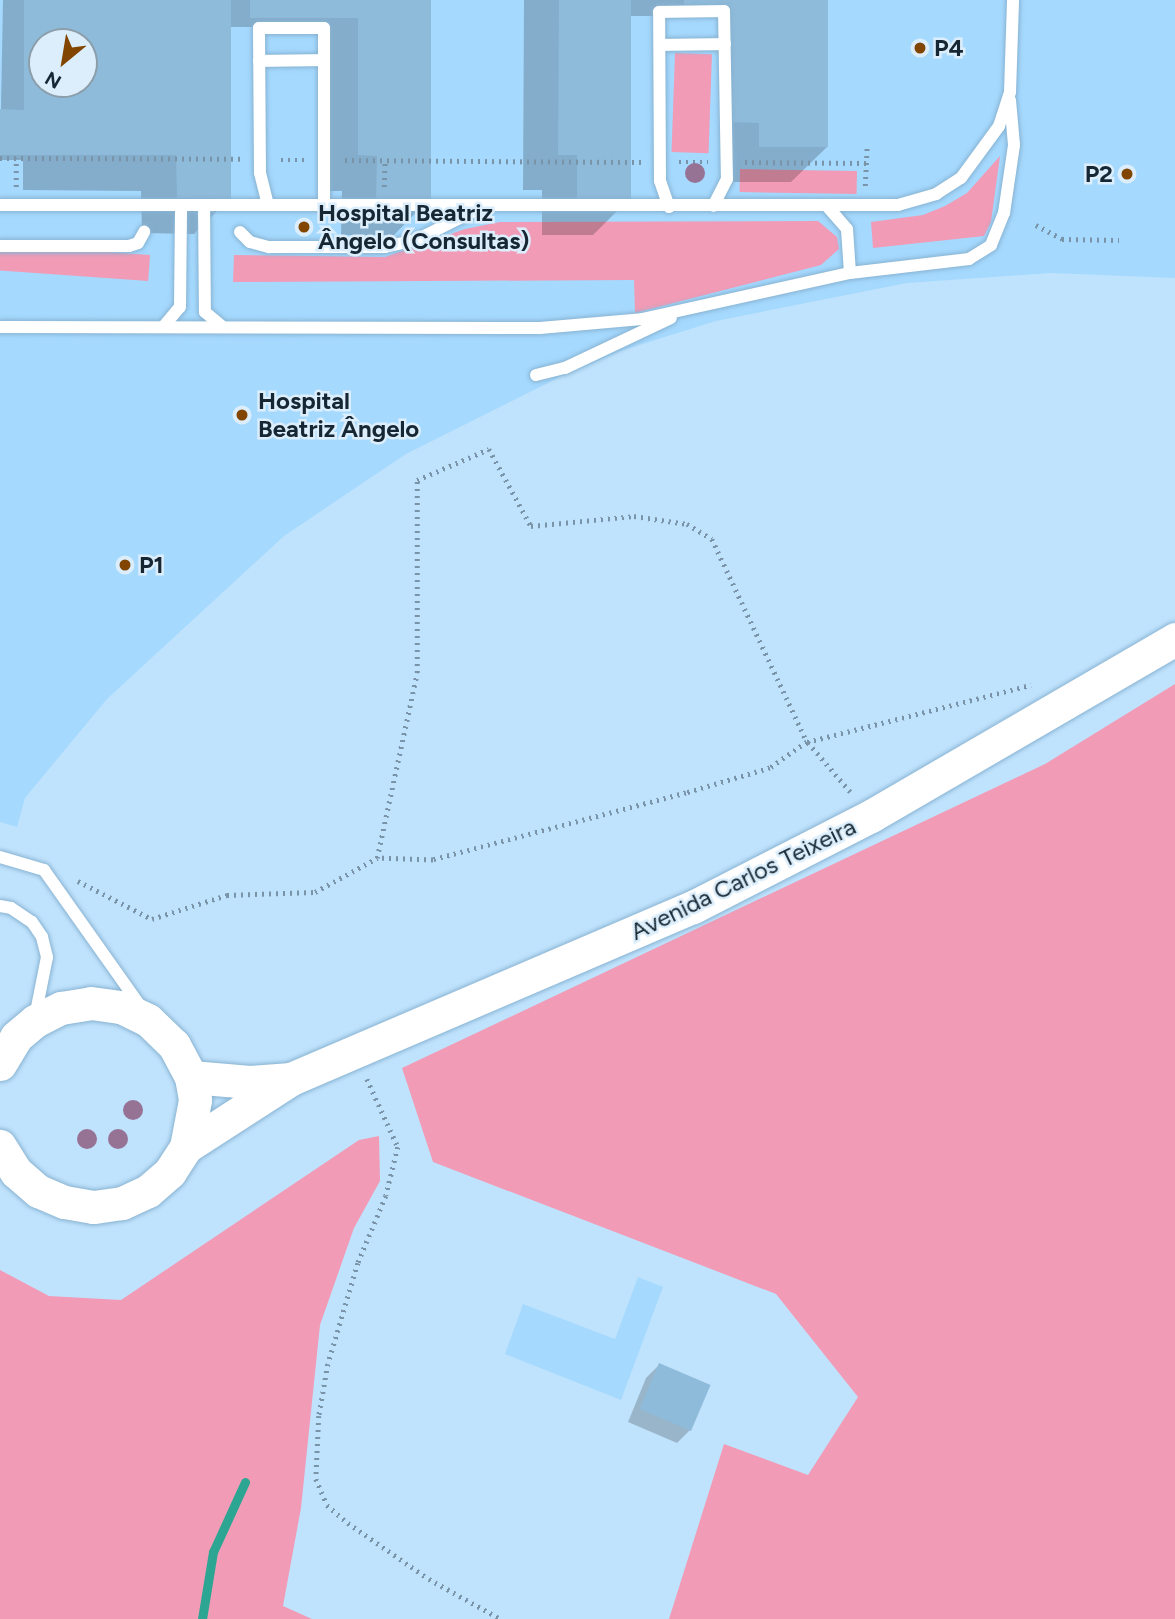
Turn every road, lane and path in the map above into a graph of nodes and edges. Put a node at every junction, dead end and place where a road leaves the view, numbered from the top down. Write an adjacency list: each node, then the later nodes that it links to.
1 (1013, 0): 6 (lane)
2 (725, 44): 3 (lane); 3 (lane); 29 (lane)
3 (660, 45): 31 (lane)
4 (324, 60): 5 (lane); 5 (lane); 27 (lane)
5 (259, 61): 26 (lane)
6 (1010, 92): 30 (lane); 37 (lane)
7 (867, 145): 19 (path)
8 (0, 158): 9 (path)
9 (16, 158): 10 (path); 20 (path)
10 (245, 159)
11 (273, 159): 12 (path)
12 (312, 160)
13 (341, 160): 14 (path)
14 (385, 160): 15 (path); 22 (path)
15 (646, 162)
16 (674, 162): 17 (path)
17 (713, 162)
18 (741, 162): 19 (path)
19 (866, 163): 21 (path)
20 (15, 191)
21 (865, 193)
22 (384, 194)
23 (0, 205): 24 (lane)
24 (181, 205): 25 (lane); 40 (lane)
25 (204, 205): 26 (lane); 41 (lane)
26 (268, 205): 27 (lane)
27 (324, 205): 28 (lane)
28 (485, 205): 31 (lane); 34 (lane)
29 (713, 206): 30 (lane); 31 (lane)
30 (827, 206): 37 (lane)
31 (669, 207)
32 (1036, 225): 35 (path)
33 (144, 232): 36 (lane)
34 (240, 232)
35 (1119, 240)
36 (0, 247)
37 (850, 273): 38 (lane)
38 (698, 307): 41 (lane); 42 (lane)
39 (0, 327): 40 (lane)
40 (163, 327): 41 (lane)
41 (223, 327)
42 (536, 375)
43 (1175, 639): 46 (main road, Avenida Carlos Teixeira)
44 (1044, 684): 45 (path)
45 (807, 742): 46 (path); 48 (path); 48 (path)
46 (872, 816): 53 (main road, Avenida Carlos Teixeira)
47 (0, 857): 49 (lane)
48 (377, 858): 49 (path)
49 (44, 870): 51 (lane)
50 (0, 906): 52 (lane)
51 (148, 1020): 52 (main road); 55 (main road)
52 (35, 1021): 54 (main road)
53 (354, 1049): 56 (main road, Avenida Carlos Teixeira); 59 (path)
54 (1, 1060)
55 (191, 1077): 56 (main road, Avenida Carlos Teixeira); 58 (main road)
56 (291, 1079): 58 (main road, Avenida Carlos Teixeira)
57 (0, 1147): 58 (main road)
58 (186, 1147)
59 (501, 1619)

